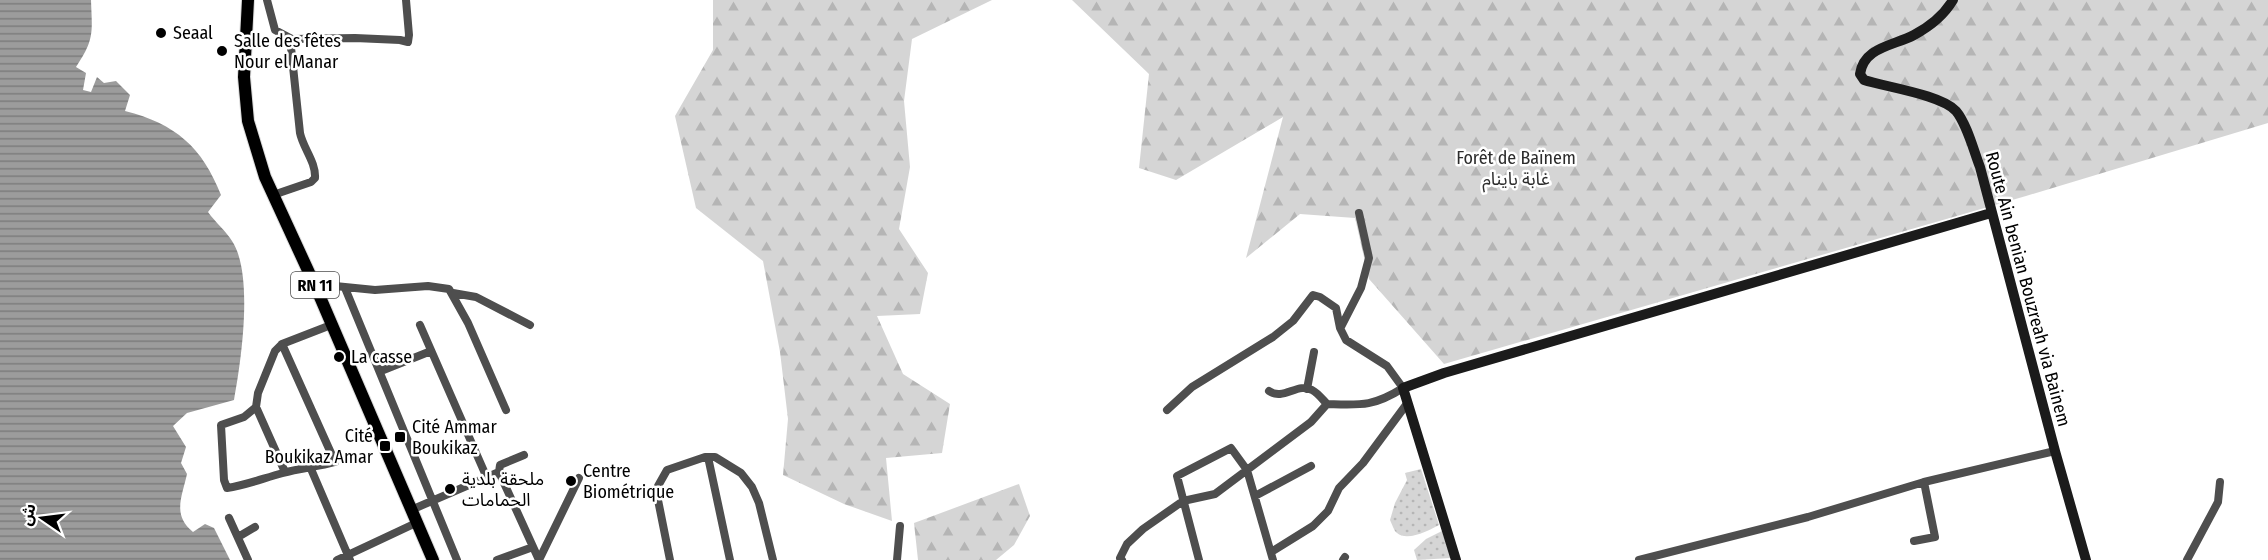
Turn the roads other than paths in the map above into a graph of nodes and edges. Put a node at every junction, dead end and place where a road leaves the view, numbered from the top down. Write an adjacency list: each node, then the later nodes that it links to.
1 (248, 0): 6 (main road, RN 11)
2 (267, 0): 5 (street)
3 (406, 0): 5 (street)
4 (1953, 0): 8 (street, Route Ain benian Bouzreah via Bainem)
5 (290, 38): 6 (street)
6 (273, 195): 10 (main road, RN 11)
7 (1359, 213): 15 (street)
8 (1991, 213): 20 (street); 28 (street, Route Ain benian Bouzreah via Bainem)
9 (345, 288): 10 (street); 11 (street); 19 (street)
10 (316, 290): 12 (main road, RN 11)
11 (453, 293): 14 (street); 26 (street)
12 (331, 325): 16 (street); 43 (main road, RN 11)
13 (420, 325): 17 (street)
14 (530, 325)
15 (1340, 328): 20 (street); 27 (street)
16 (282, 344): 25 (street); 32 (street)
17 (431, 351): 19 (street); 36 (street)
18 (1314, 352): 21 (street)
19 (381, 371): 41 (street)
20 (1403, 388): 23 (street); 24 (street)
21 (1307, 389): 22 (street); 23 (street)
22 (1269, 391)
23 (1327, 404): 33 (street)
24 (1407, 405): 52 (street); 67 (street)
25 (256, 407): 34 (street); 34 (street)
26 (506, 410)
27 (1167, 410)
28 (2055, 451): 38 (street); 69 (street, Route Ain benian Bouzreah via Bainem)
29 (524, 455): 35 (street)
30 (708, 457): 60 (street); 61 (street); 62 (street)
31 (1311, 466): 40 (street)
32 (311, 469): 34 (street); 53 (street)
33 (1247, 470): 40 (street); 42 (street); 42 (street)
34 (285, 472)
35 (499, 472): 36 (street); 50 (street)
36 (487, 478): 41 (street)
37 (579, 478): 59 (street)
38 (1924, 482): 49 (street); 51 (street)
39 (2220, 482): 70 (street)
40 (1254, 496): 52 (street)
41 (432, 501): 43 (street); 57 (street)
42 (1183, 501): 64 (street); 65 (street)
43 (411, 510): 45 (main road, RN 11)
44 (229, 518): 48 (street)
45 (416, 523): 53 (street); 56 (main road, RN 11)
46 (900, 526): 63 (street)
47 (255, 527): 48 (street)
48 (238, 537): 54 (street)
49 (1914, 541)
50 (533, 546): 58 (street); 59 (street)
51 (1667, 556): 68 (street)
52 (1273, 557): 66 (street)
53 (349, 558): 55 (street)
54 (248, 560)
55 (337, 560)
56 (433, 560)
57 (457, 560)
58 (497, 560)
59 (539, 560)
60 (670, 560)
61 (730, 560)
62 (773, 560)
63 (897, 560)
64 (1122, 560)
65 (1199, 560)
66 (1266, 560)
67 (1456, 560)
68 (1639, 560)
69 (2086, 560)
70 (2187, 560)

